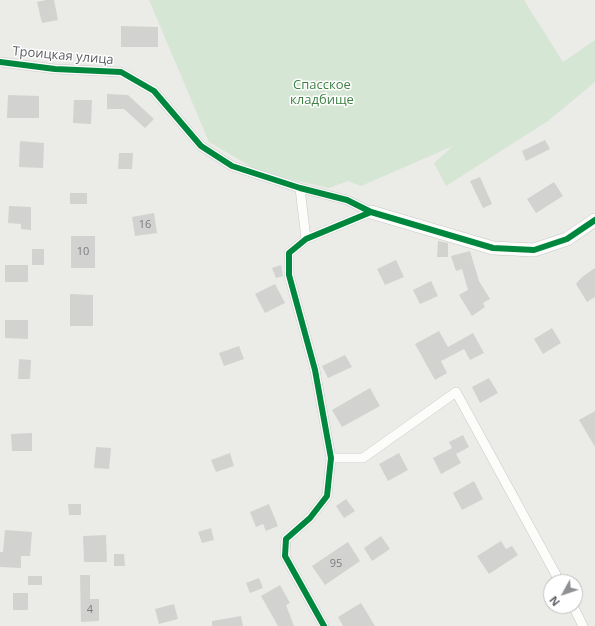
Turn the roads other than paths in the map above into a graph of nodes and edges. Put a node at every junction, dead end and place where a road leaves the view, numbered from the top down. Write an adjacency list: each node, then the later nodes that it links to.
1 (0, 62): 2 (street, Троицкая улица)
2 (300, 188): 3 (street, Троицкая улица); 5 (street)
3 (371, 212): 4 (street); 5 (street)
4 (595, 220)
5 (306, 239): 6 (street)
6 (331, 458): 7 (street); 9 (street)
7 (556, 574)
8 (577, 614): 10 (street)
9 (324, 626)
10 (584, 626)

